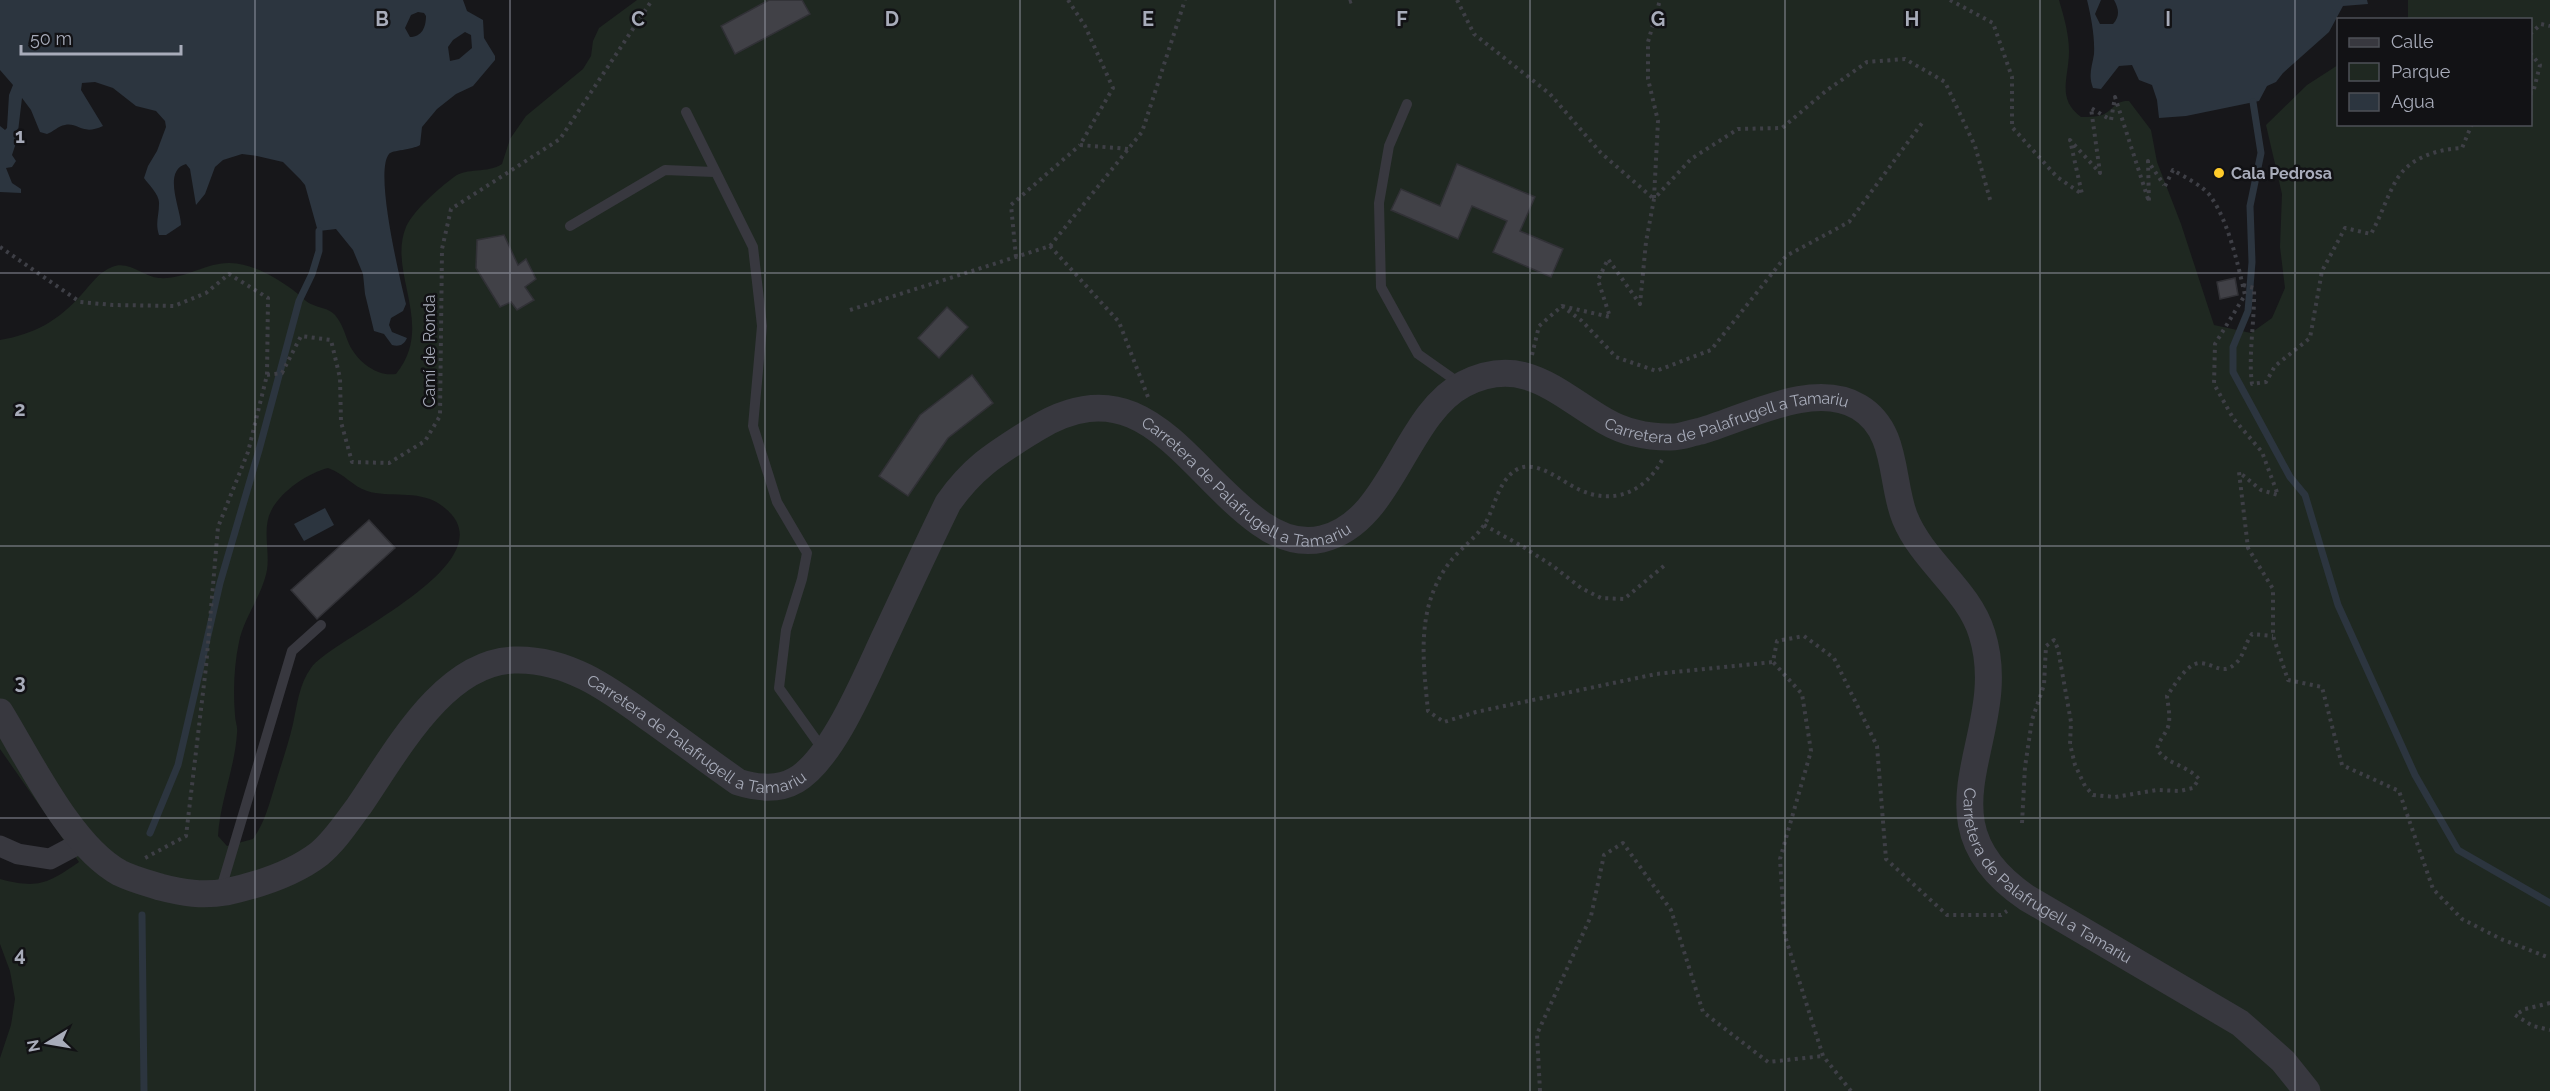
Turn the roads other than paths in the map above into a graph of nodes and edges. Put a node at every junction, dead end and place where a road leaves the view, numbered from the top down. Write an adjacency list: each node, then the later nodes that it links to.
1 (1407, 104): 5 (lane)
2 (686, 112): 3 (lane)
3 (714, 172): 4 (lane); 8 (lane)
4 (570, 226)
5 (1462, 385): 8 (street, Carretera de Palafrugell a Tamariu); 12 (street, Carretera de Palafrugell a Tamariu)
6 (321, 625): 11 (lane)
7 (0, 712): 10 (street)
8 (824, 752): 11 (street, Carretera de Palafrugell a Tamariu)
9 (0, 846): 10 (street)
10 (100, 857): 11 (street, Carretera de Palafrugell a Tamariu)
11 (220, 893)
12 (2307, 1091)

